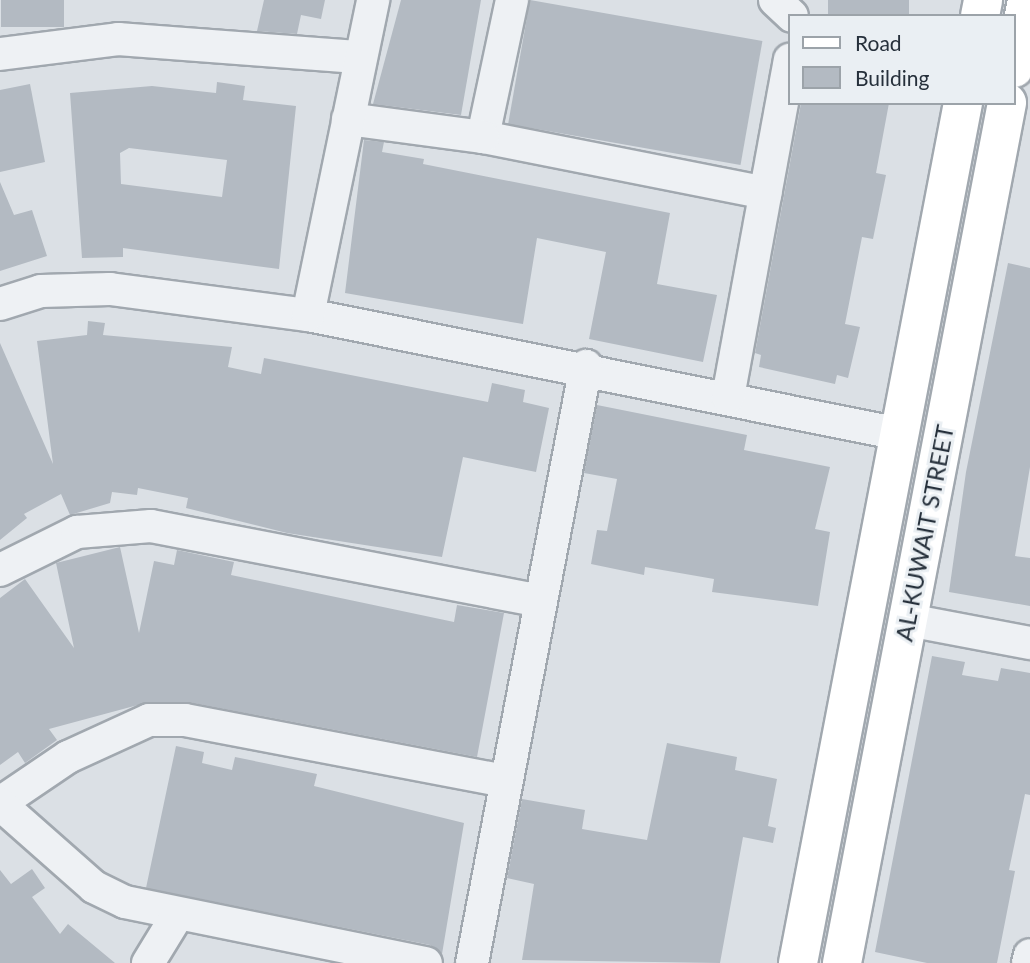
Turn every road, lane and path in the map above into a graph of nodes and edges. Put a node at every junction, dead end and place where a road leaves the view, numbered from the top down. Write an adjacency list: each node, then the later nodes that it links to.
1 (373, 0): 7 (street)
2 (512, 0): 13 (street)
3 (775, 0): 5 (street)
4 (1027, 0): 8 (main road)
5 (790, 14)
6 (0, 54): 7 (street)
7 (360, 57): 12 (street)
8 (1016, 58)
9 (788, 71): 14 (street)
10 (963, 105): 19 (main road, AL-KUWAIT STREET)
11 (1007, 105): 22 (main road, AL-KUWAIT STREET)
12 (348, 119): 13 (street); 16 (street)
13 (483, 137): 14 (street)
14 (766, 193): 18 (street)
15 (0, 304): 16 (street)
16 (308, 315): 17 (street)
17 (586, 366): 18 (street); 21 (street)
18 (728, 397): 19 (street)
19 (900, 433): 27 (main road, AL-KUWAIT STREET)
20 (0, 570): 21 (street)
21 (541, 601): 24 (street)
22 (908, 620): 23 (street); 28 (main road, AL-KUWAIT STREET)
23 (1030, 643)
24 (505, 781): 25 (street); 32 (street)
25 (0, 803): 26 (street)
26 (178, 914): 30 (street); 31 (street)
27 (805, 926): 28 (main road); 33 (main road, AL-KUWAIT STREET)
28 (845, 946)
29 (1030, 955): 34 (street)
30 (148, 963)
31 (426, 963)
32 (472, 963)
33 (798, 963)
34 (1028, 963)

